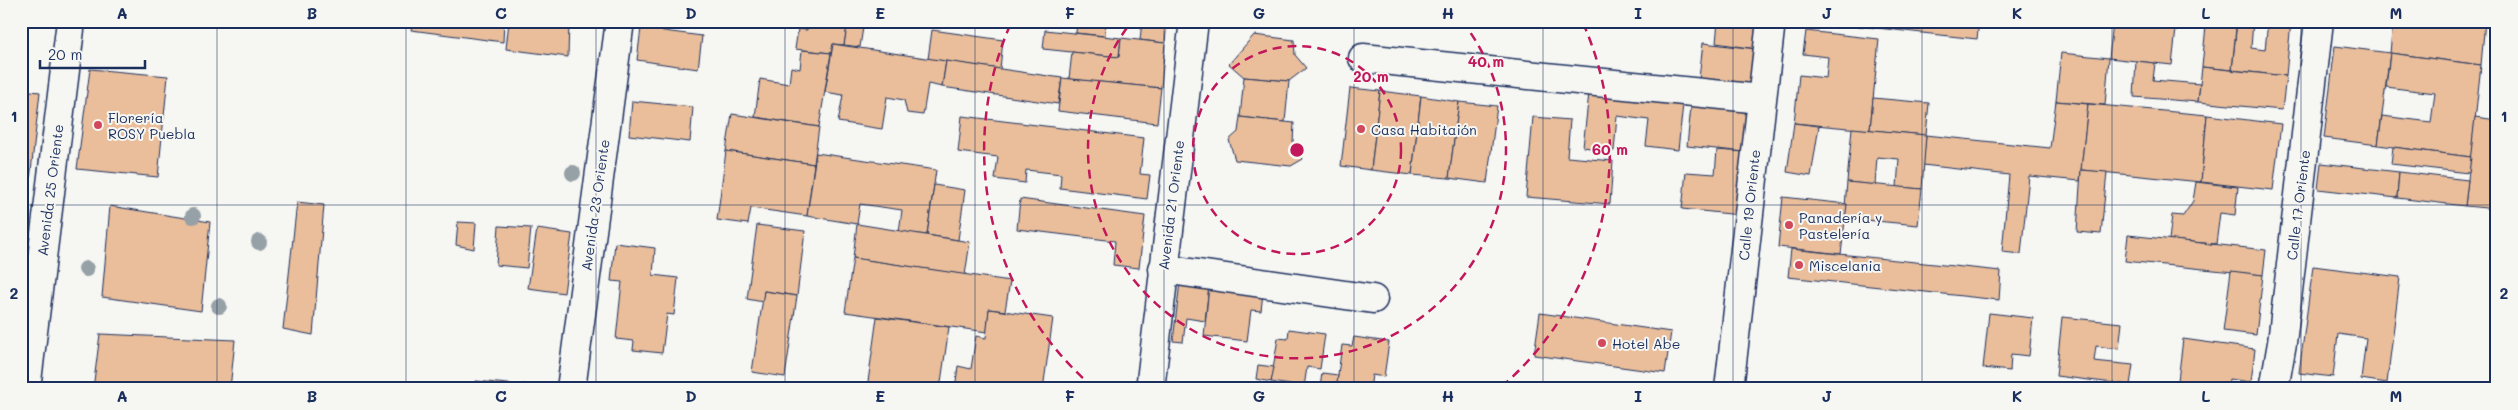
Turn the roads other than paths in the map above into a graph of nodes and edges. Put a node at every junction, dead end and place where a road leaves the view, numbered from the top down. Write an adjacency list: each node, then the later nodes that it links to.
1 (71, 21): 10 (street, Avenida 25 Oriente)
2 (620, 21): 11 (street, Avenida 23 Oriente)
3 (1194, 21): 8 (street, Avenida 21 Oriente)
4 (1771, 21): 7 (street, Calle 19 Oriente)
5 (2319, 21): 14 (street, Calle 17 Oriente)
6 (1363, 58): 7 (street)
7 (1761, 99): 13 (street, Calle 19 Oriente)
8 (1163, 269): 9 (street); 12 (street, Avenida 21 Oriente)
9 (1372, 299)
10 (26, 389)
11 (571, 389)
12 (1150, 389)
13 (1729, 389)
14 (2274, 389)

